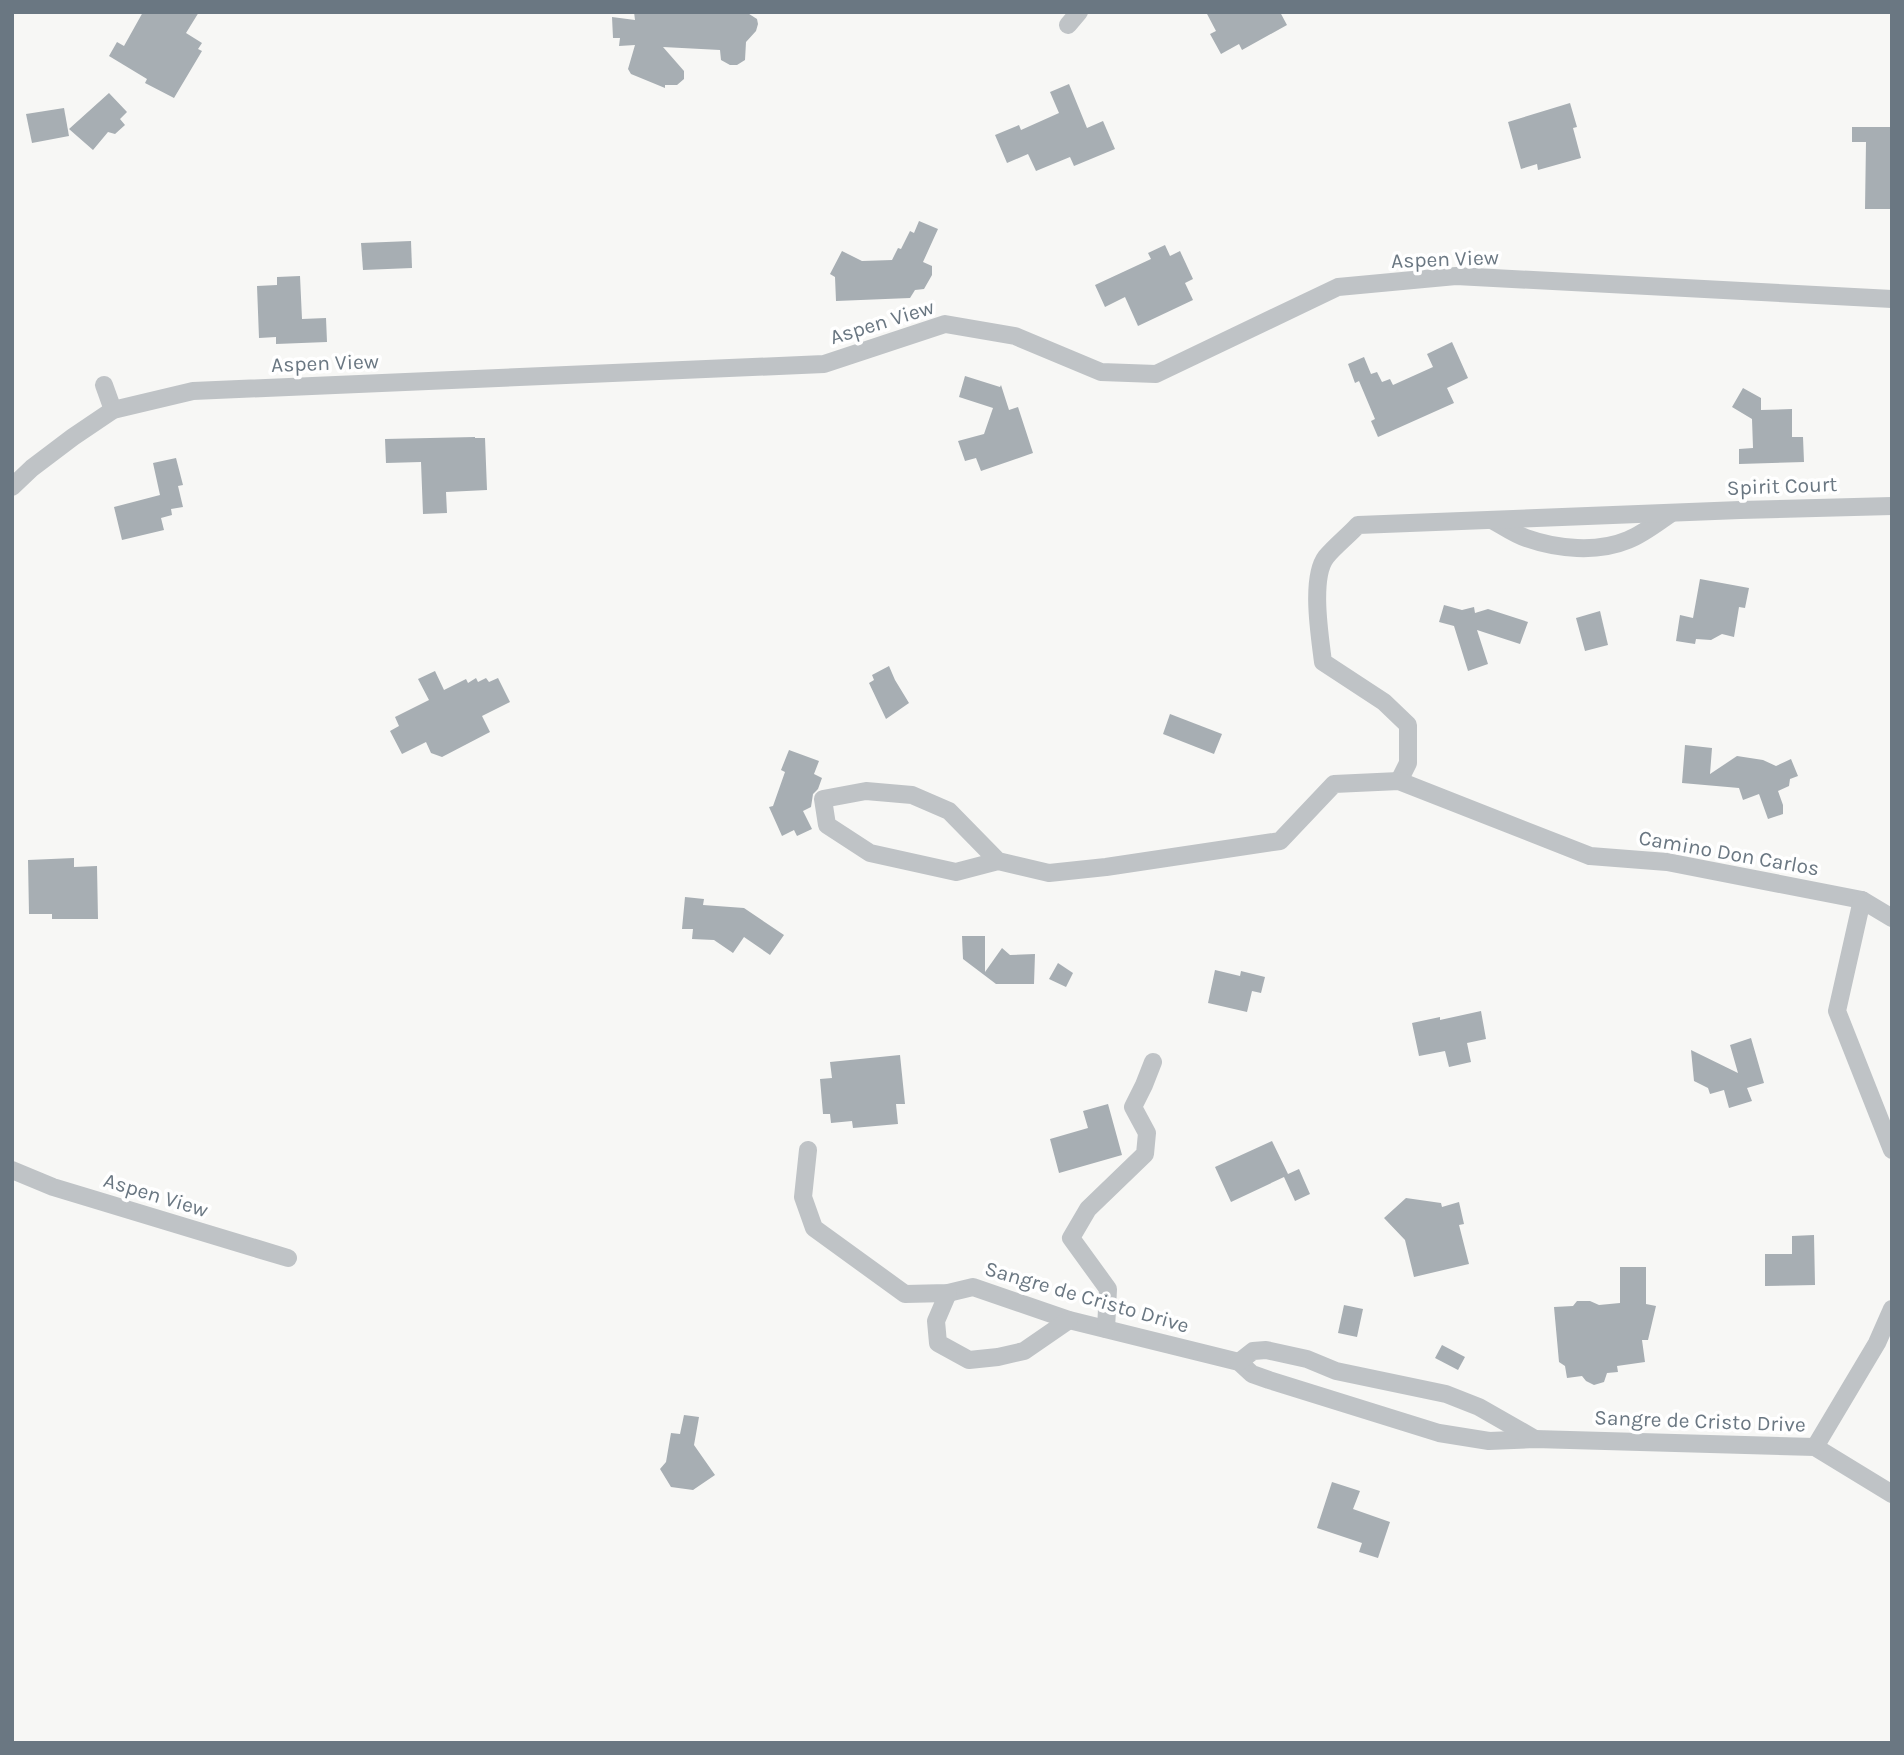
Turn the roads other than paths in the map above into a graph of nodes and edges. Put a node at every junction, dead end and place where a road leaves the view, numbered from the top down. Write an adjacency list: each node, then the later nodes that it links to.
1 (1892, 299): 3 (street, Aspen View)
2 (104, 385): 3 (street)
3 (113, 410): 4 (street, Aspen View)
4 (12, 486)
5 (1892, 506): 6 (street, Spirit Court)
6 (1673, 513): 7 (street, Spirit Court); 7 (street)
7 (1492, 520): 8 (street, Spirit Court)
8 (1399, 781): 9 (street); 10 (street, Camino Don Carlos)
9 (998, 862): 9 (street)
10 (1862, 900): 11 (street, Camino Don Carlos); 14 (street)
11 (1892, 918)
12 (1153, 1062): 20 (street)
13 (808, 1150): 17 (street, Sangre de Cristo Drive)
14 (1892, 1150)
15 (12, 1170): 16 (street, Aspen View)
16 (288, 1258)
17 (948, 1293): 19 (street, Sangre de Cristo Drive); 19 (street)
18 (1892, 1309): 23 (street)
19 (1069, 1320): 20 (street, Sangre de Cristo Drive)
20 (1105, 1329): 21 (street, Sangre de Cristo Drive)
21 (1239, 1362): 22 (street, Sangre de Cristo Drive); 22 (street, Sangre de Cristo Drive)
22 (1535, 1439): 23 (street, Sangre de Cristo Drive)
23 (1815, 1447): 24 (street, Sangre de Cristo Drive)
24 (1892, 1494)

